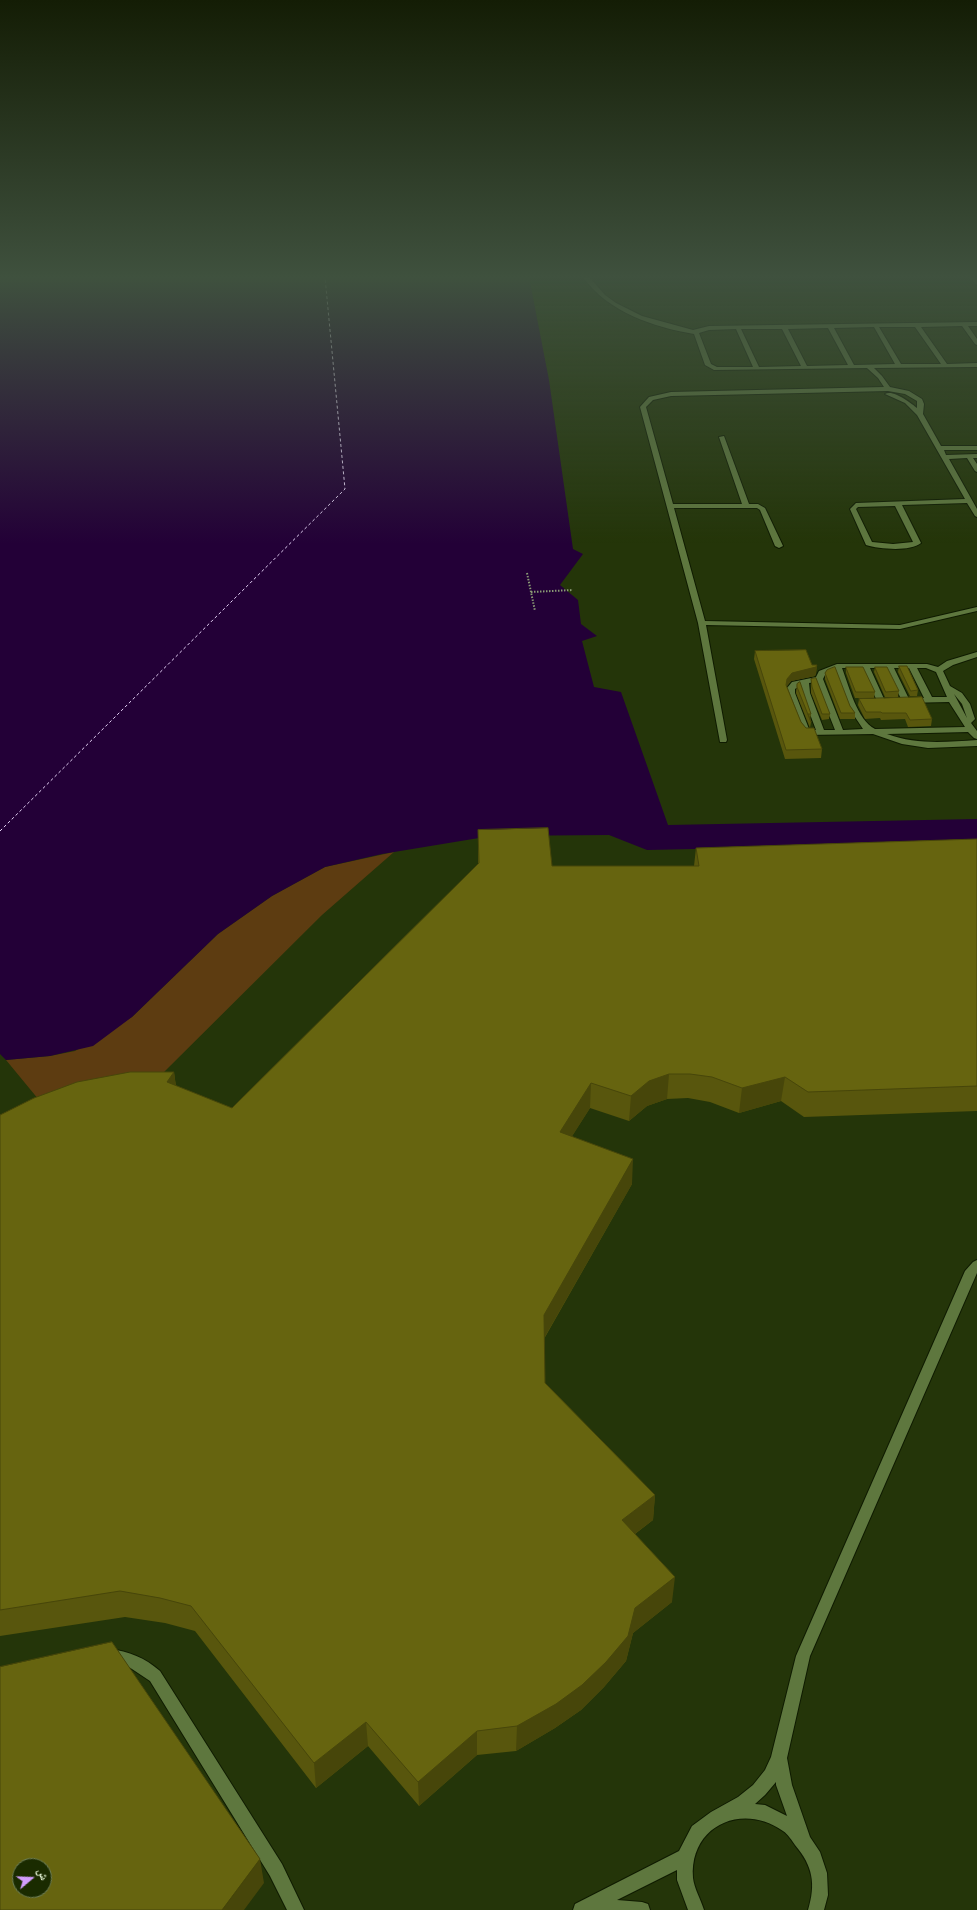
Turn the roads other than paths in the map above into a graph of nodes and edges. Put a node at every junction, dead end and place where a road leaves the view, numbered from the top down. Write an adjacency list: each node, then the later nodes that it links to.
1 (710, 366): 5 (lane)
2 (895, 366): 4 (lane)
3 (852, 367): 4 (lane); 6 (lane)
4 (869, 367): 7 (lane)
5 (757, 368): 6 (lane)
6 (805, 368)
7 (888, 389): 8 (lane); 9 (lane)
8 (858, 390): 9 (lane); 20 (lane)
9 (920, 414): 11 (lane)
10 (722, 437): 19 (lane)
11 (938, 448): 12 (lane); 15 (lane)
12 (977, 448)
13 (969, 456): 14 (lane); 15 (lane); 16 (lane)
14 (977, 456)
15 (943, 457): 17 (lane)
16 (977, 470)
17 (969, 502): 18 (lane); 21 (lane)
18 (897, 503): 18 (lane)
19 (746, 505): 20 (lane); 22 (lane)
20 (670, 506): 24 (lane)
21 (977, 515)
22 (779, 546)
23 (977, 609): 24 (lane)
24 (702, 623): 42 (lane)
25 (977, 654): 30 (lane)
26 (837, 666): 27 (lane); 31 (lane); 38 (lane)
27 (864, 666): 28 (lane); 36 (lane)
28 (889, 666): 29 (lane); 36 (lane)
29 (912, 666): 30 (lane); 35 (lane)
30 (939, 670): 33 (lane)
31 (819, 679): 32 (lane); 40 (lane)
32 (805, 682): 39 (lane); 39 (lane)
33 (946, 687): 34 (lane); 37 (lane)
34 (951, 699): 35 (lane); 37 (lane)
35 (929, 700): 36 (lane)
36 (906, 701)
37 (968, 726): 38 (lane); 41 (lane)
38 (873, 731): 40 (lane); 43 (lane)
39 (821, 733): 40 (lane)
40 (840, 733)
41 (977, 736)
42 (723, 740)
43 (977, 743)
44 (977, 1265): 46 (lane)
45 (97, 1657): 51 (lane)
46 (779, 1758): 47 (lane); 48 (lane)
47 (726, 1812): 48 (lane); 49 (lane)
48 (804, 1840): 50 (lane)
49 (685, 1857): 52 (lane); 55 (lane)
50 (820, 1907)
51 (296, 1910)
52 (581, 1910)
53 (589, 1910): 54 (lane)
54 (642, 1910)
55 (696, 1910)

